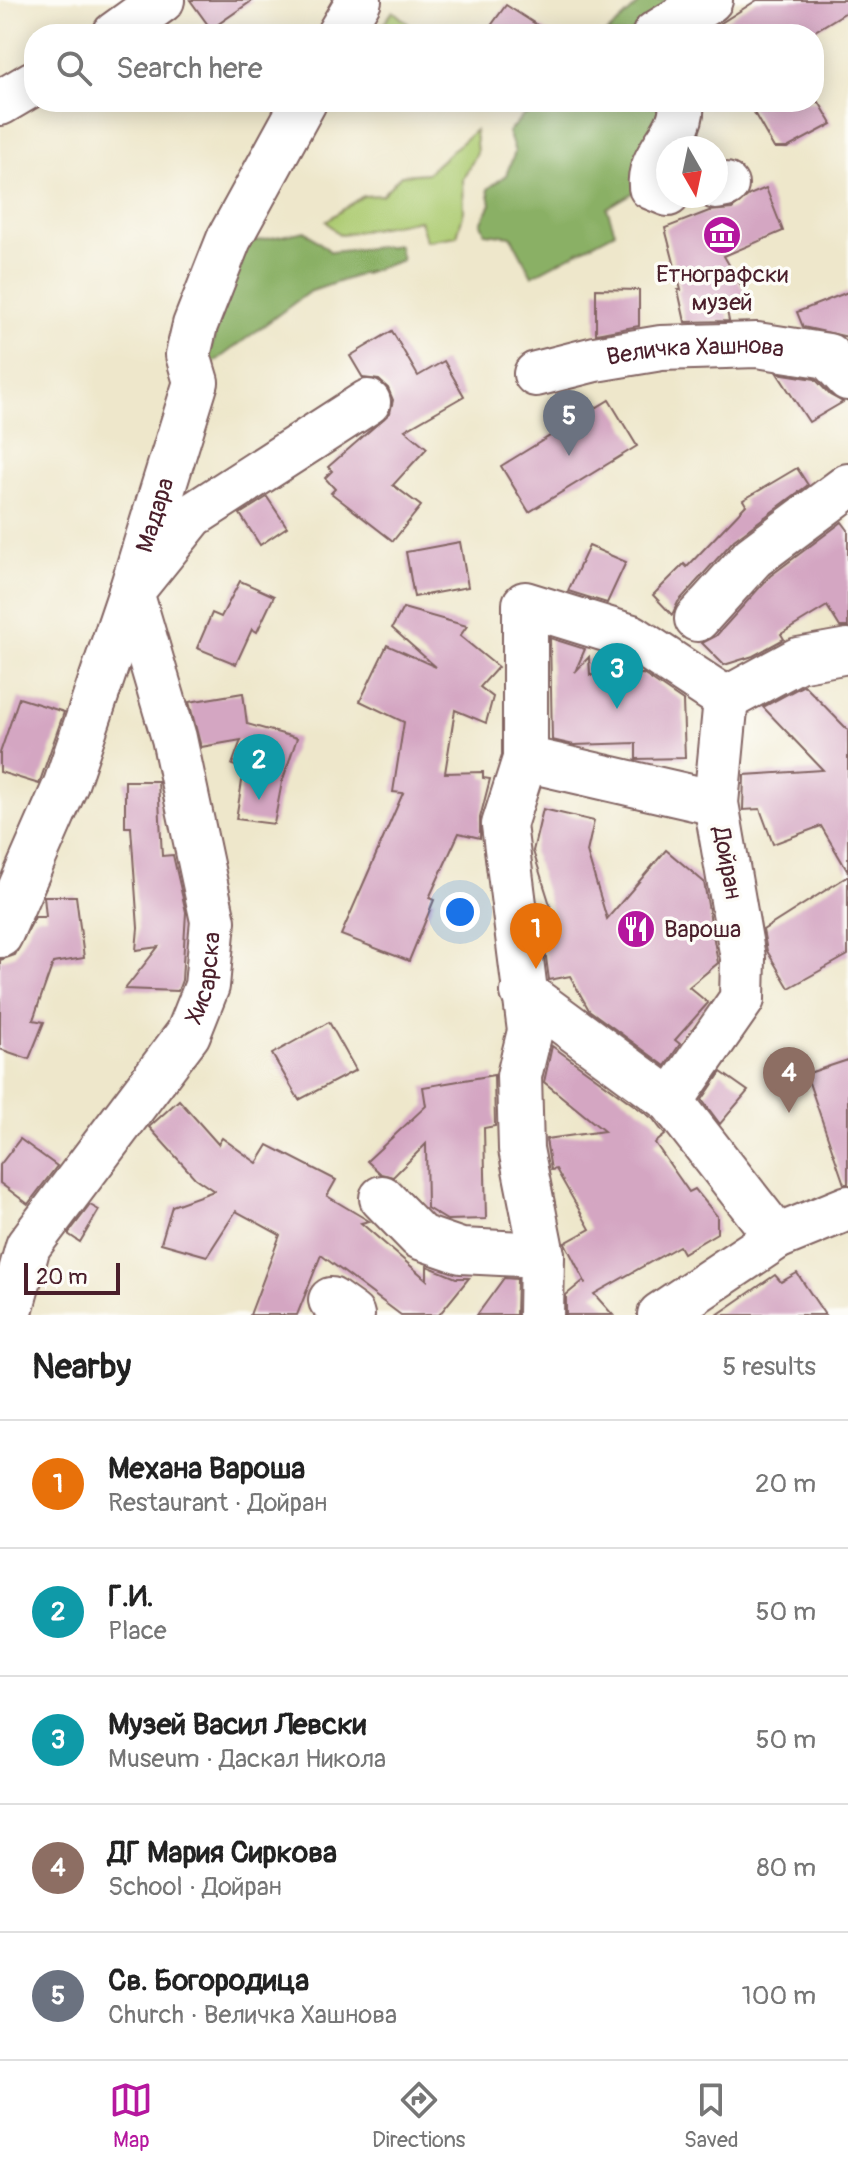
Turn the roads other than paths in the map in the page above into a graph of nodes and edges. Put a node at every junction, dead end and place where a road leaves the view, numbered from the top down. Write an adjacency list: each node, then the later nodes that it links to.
1 (162, 0): 3 (street)
2 (710, 0): 4 (street)
3 (129, 24)
4 (671, 24)
5 (24, 89): 6 (street)
6 (0, 103)
7 (299, 112): 16 (street, Мадара)
8 (683, 112): 9 (street)
9 (671, 136)
10 (656, 164): 11 (street)
11 (656, 189)
12 (536, 374): 13 (street, Величка Хашнова)
13 (848, 378)
14 (368, 402): 16 (street)
15 (848, 486): 17 (street)
16 (131, 592): 22 (street, Мадара); 30 (street, Хисарска)
17 (697, 619)
18 (848, 651): 19 (street)
19 (726, 699): 20 (street); 21 (street, Дойран)
20 (525, 759): 21 (street); 23 (street)
21 (716, 803): 24 (street, Дойран)
22 (0, 935)
23 (523, 992): 24 (street); 29 (street)
24 (671, 1101): 28 (street)
25 (382, 1198): 29 (street)
26 (848, 1208): 28 (street)
27 (848, 1236): 28 (street)
28 (777, 1237): 32 (street)
29 (542, 1255): 31 (street)
30 (9, 1315)
31 (541, 1315)
32 (660, 1315)

